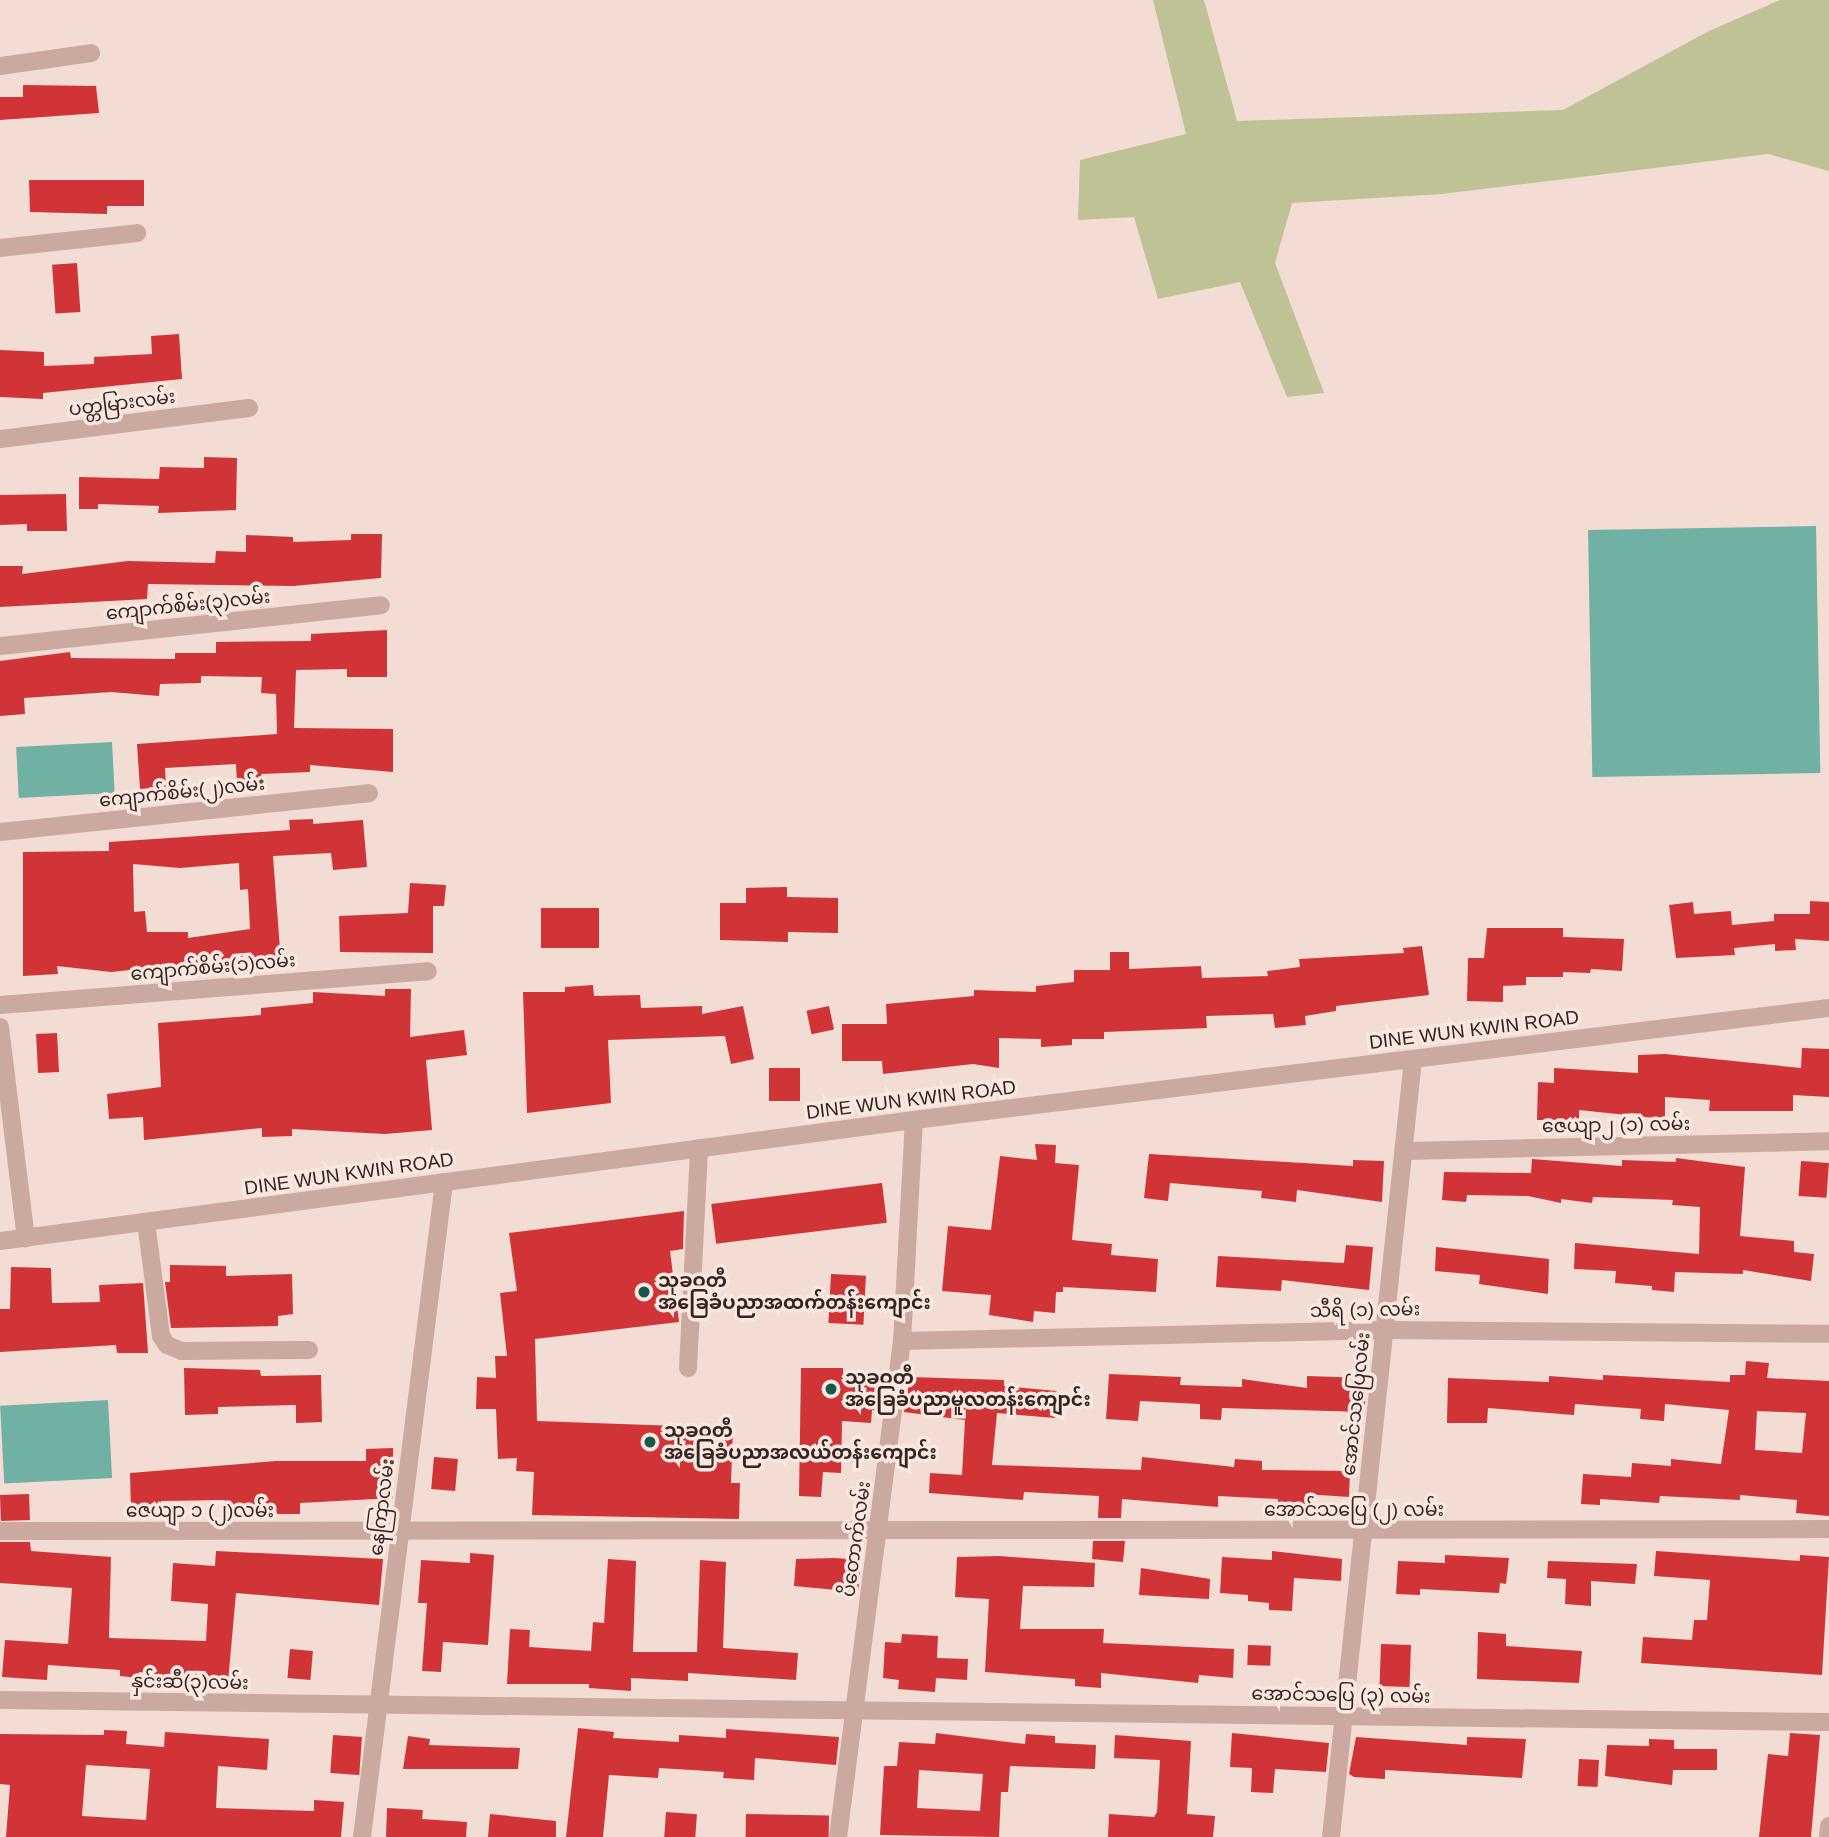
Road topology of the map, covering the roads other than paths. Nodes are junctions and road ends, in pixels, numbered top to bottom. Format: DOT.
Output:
graph roads {
  1 [pos="91,53"];
  2 [pos="0,66"];
  3 [pos="137,233"];
  4 [pos="0,248"];
  5 [pos="249,408"];
  6 [pos="0,439"];
  7 [pos="381,606"];
  8 [pos="0,646"];
  9 [pos="369,793"];
  10 [pos="0,832"];
  11 [pos="428,971"];
  12 [pos="0,1005"];
  13 [pos="1829,1008"];
  14 [pos="0,1027"];
  15 [pos="1413,1059"];
  16 [pos="914,1120"];
  17 [pos="1829,1141"];
  18 [pos="699,1148"];
  19 [pos="1405,1150"];
  20 [pos="444,1182"];
  21 [pos="146,1222"];
  22 [pos="26,1238"];
  23 [pos="0,1241"];
  24 [pos="1385,1330"];
  25 [pos="1829,1335"];
  26 [pos="902,1341"];
  27 [pos="309,1350"];
  28 [pos="688,1368"];
  29 [pos="1829,1529"];
  30 [pos="0,1531"];
  31 [pos="1364,1531"];
  32 [pos="879,1532"];
  33 [pos="400,1534"];
  34 [pos="0,1700"];
  35 [pos="380,1707"];
  36 [pos="852,1710"];
  37 [pos="1344,1716"];
  38 [pos="1829,1722"];
  39 [pos="1829,1826"];
  40 [pos="362,1837"];
  41 [pos="838,1837"];
  42 [pos="1331,1837"];
  43 [pos="1828,1837"];
  1 -- 2 [label="street"];
  3 -- 4 [label="street"];
  5 -- 6 [label="street, ပတ္တမြားလမ်း"];
  7 -- 8 [label="street, ကျောက်စိမ်း(၃)လမ်း"];
  9 -- 10 [label="street, ကျောက်စိမ်း(၂)လမ်း"];
  11 -- 12 [label="street, ကျောက်စိမ်း(၁)လမ်း"];
  13 -- 15 [label="street, DINE WUN KWIN ROAD"];
  14 -- 22 [label="street"];
  15 -- 16 [label="street, DINE WUN KWIN ROAD"];
  15 -- 19 [label="street, အောင်သပြေလမ်း"];
  16 -- 18 [label="street, DINE WUN KWIN ROAD"];
  16 -- 26 [label="street, ပိတောက်လမ်း"];
  17 -- 19 [label="street, ဇေယျာ၂ (၁) လမ်း"];
  18 -- 20 [label="street, DINE WUN KWIN ROAD"];
  18 -- 28 [label="street"];
  19 -- 24 [label="street, အောင်သပြေလမ်း"];
  20 -- 21 [label="street, DINE WUN KWIN ROAD"];
  20 -- 33 [label="street, နေကြာလမ်း"];
  21 -- 22 [label="street, DINE WUN KWIN ROAD"];
  21 -- 27 [label="street"];
  22 -- 23 [label="street, DINE WUN KWIN ROAD"];
  24 -- 25 [label="street, သီရိ (၁) လမ်း"];
  24 -- 26 [label="street, သီရိ (၁) လမ်း"];
  24 -- 31 [label="street, အောင်သပြေလမ်း"];
  26 -- 32 [label="street, ပိတောက်လမ်း"];
  29 -- 31 [label="street, အောင်သပြေ (၂) လမ်း"];
  30 -- 33 [label="street, ဇေယျာ ၁ (၂)လမ်း"];
  31 -- 32 [label="street, အောင်သပြေ (၂) လမ်း"];
  31 -- 37 [label="street, အောင်သပြေလမ်း"];
  32 -- 33 [label="street, ဇေယျာ ၁ (၂)လမ်း"];
  32 -- 36 [label="street, ပိတောက်လမ်း"];
  33 -- 35 [label="street, နေကြာလမ်း"];
  34 -- 35 [label="street, နှင်းဆီ(၃)လမ်း"];
  35 -- 36 [label="street, နှင်းဆီ(၃)လမ်း"];
  35 -- 40 [label="street, နေကြာလမ်း"];
  36 -- 37 [label="street, အောင်သပြေ (၃) လမ်း"];
  36 -- 41 [label="street, ပိတောက်လမ်း"];
  37 -- 38 [label="street, အောင်သပြေ (၃) လမ်း"];
  37 -- 42 [label="street, အောင်သပြေလမ်း"];
  39 -- 43 [label="street"];
}
